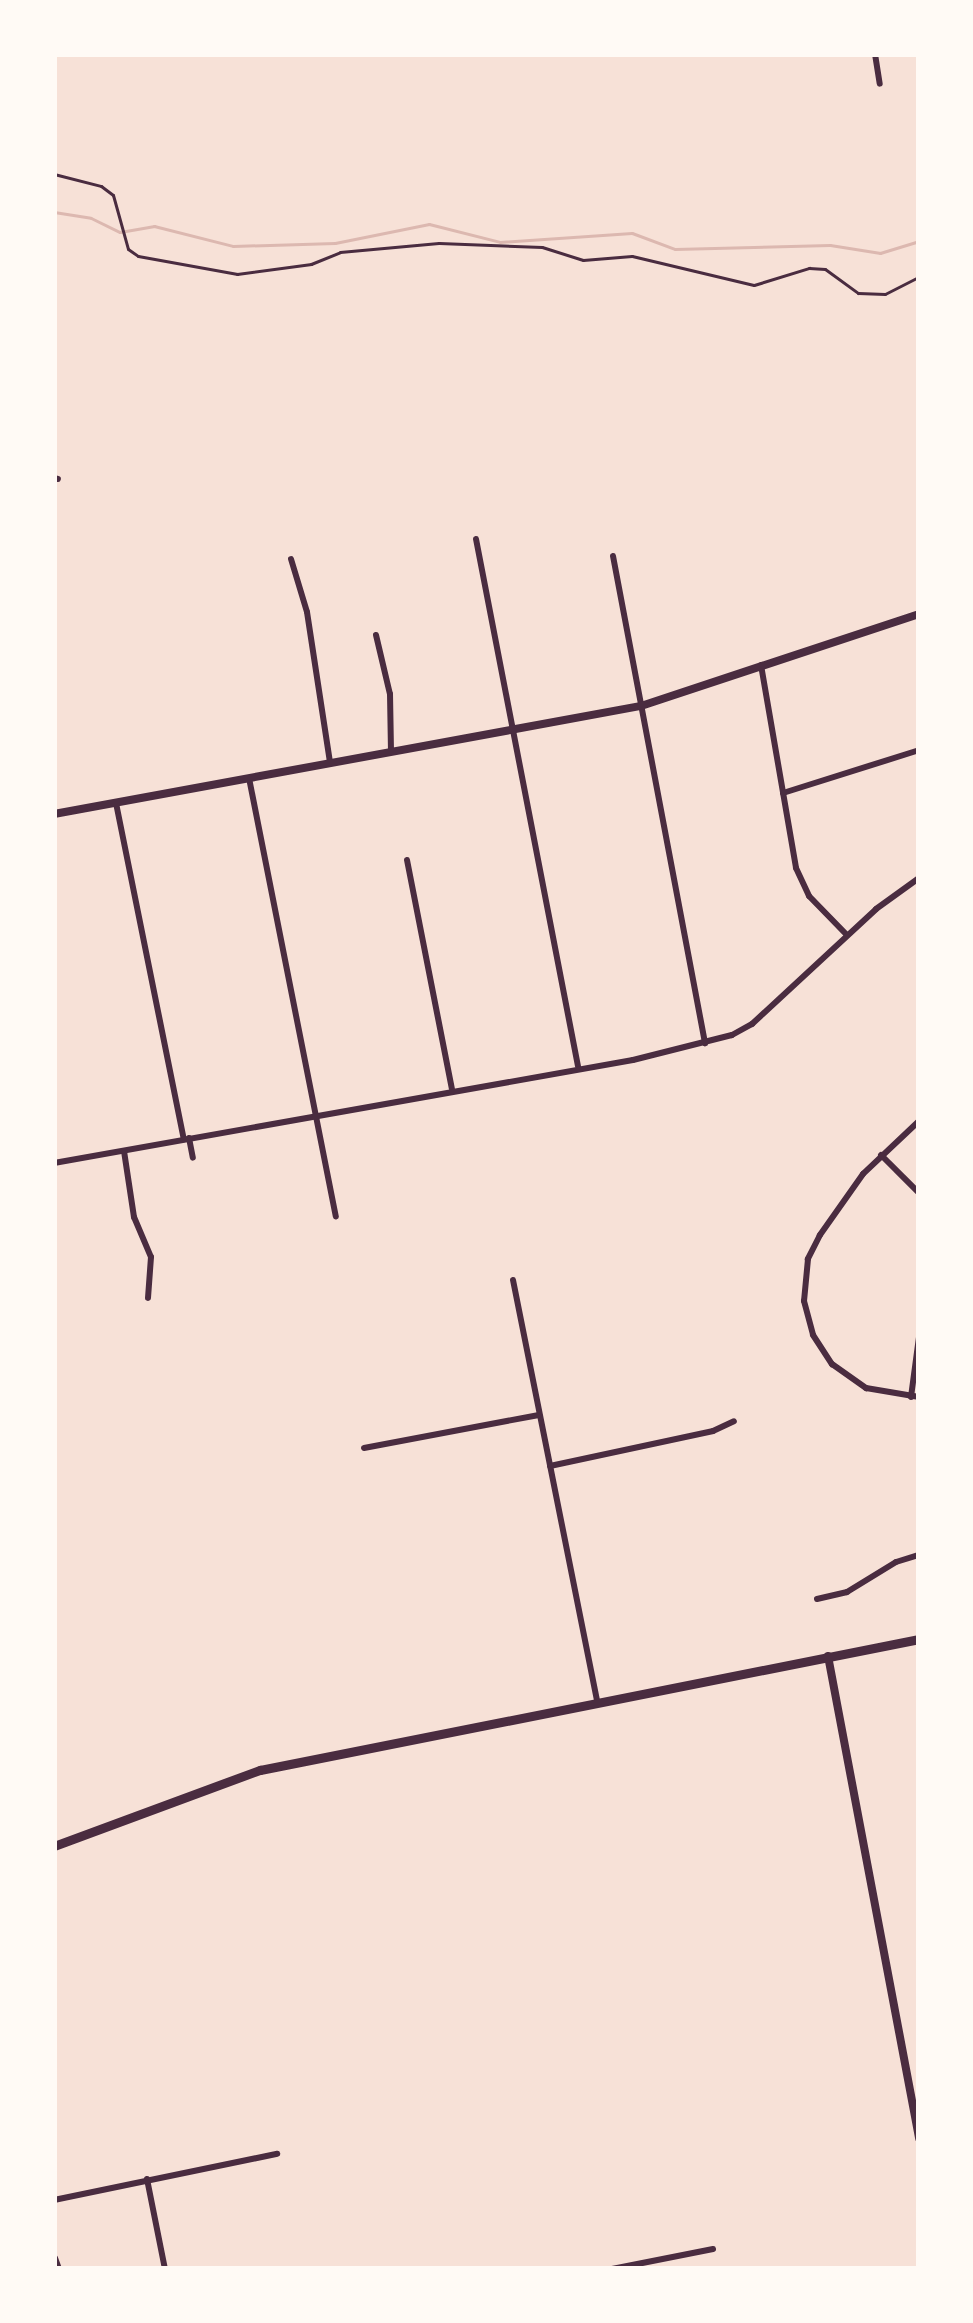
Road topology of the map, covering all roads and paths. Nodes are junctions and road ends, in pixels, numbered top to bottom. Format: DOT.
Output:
graph roads {
  1 [pos="875,54"];
  2 [pos="880,84"];
  3 [pos="54,174"];
  4 [pos="919,277"];
  5 [pos="476,539"];
  6 [pos="613,556"];
  7 [pos="291,559"];
  8 [pos="919,614"];
  9 [pos="376,635"];
  10 [pos="761,665"];
  11 [pos="641,706"];
  12 [pos="514,730"];
  13 [pos="919,750"];
  14 [pos="391,752"];
  15 [pos="329,763"];
  16 [pos="250,778"];
  17 [pos="783,793"];
  18 [pos="116,803"];
  19 [pos="54,814"];
  20 [pos="407,860"];
  21 [pos="919,878"];
  22 [pos="847,935"];
  23 [pos="705,1043"];
  24 [pos="578,1066"];
  25 [pos="452,1089"];
  26 [pos="314,1115"];
  27 [pos="919,1121"];
  28 [pos="187,1138"];
  29 [pos="124,1150"];
  30 [pos="881,1154"];
  31 [pos="194,1158"];
  32 [pos="54,1162"];
  33 [pos="919,1193"];
  34 [pos="336,1216"];
  35 [pos="513,1280"];
  36 [pos="148,1298"];
  37 [pos="919,1337"];
  38 [pos="915,1397"];
  39 [pos="539,1414"];
  40 [pos="734,1421"];
  41 [pos="364,1448"];
  42 [pos="550,1466"];
  43 [pos="919,1556"];
  44 [pos="817,1599"];
  45 [pos="919,1639"];
  46 [pos="827,1656"];
  47 [pos="597,1702"];
  48 [pos="54,1846"];
  49 [pos="919,2140"];
  50 [pos="277,2154"];
  51 [pos="147,2179"];
  52 [pos="54,2200"];
  53 [pos="713,2249"];
  54 [pos="54,2258"];
  55 [pos="58,2269"];
  56 [pos="165,2269"];
  57 [pos="612,2269"];
  1 -- 2 [label="street"];
  3 -- 4 [label="path"];
  5 -- 12 [label="street"];
  6 -- 11 [label="street"];
  7 -- 15 [label="street"];
  8 -- 10 [label="street"];
  9 -- 14 [label="street"];
  10 -- 11 [label="street"];
  10 -- 17 [label="street"];
  11 -- 12 [label="street"];
  11 -- 23 [label="street"];
  12 -- 14 [label="street"];
  12 -- 24 [label="street"];
  13 -- 17 [label="street"];
  14 -- 15 [label="street"];
  15 -- 16 [label="street"];
  16 -- 18 [label="street"];
  16 -- 26 [label="street"];
  17 -- 22 [label="street"];
  18 -- 19 [label="street"];
  18 -- 28 [label="street"];
  20 -- 25 [label="street"];
  21 -- 22 [label="street"];
  22 -- 23 [label="street"];
  23 -- 24 [label="street"];
  24 -- 25 [label="street"];
  25 -- 26 [label="street"];
  26 -- 28 [label="street"];
  26 -- 34 [label="street"];
  27 -- 30 [label="street"];
  28 -- 29 [label="street"];
  28 -- 31 [label="street"];
  29 -- 32 [label="street"];
  29 -- 36 [label="street"];
  30 -- 33 [label="street"];
  30 -- 38 [label="street"];
  35 -- 39 [label="street"];
  37 -- 38 [label="street"];
  39 -- 41 [label="street"];
  39 -- 42 [label="street"];
  40 -- 42 [label="street"];
  42 -- 47 [label="street"];
  43 -- 44 [label="street"];
  45 -- 46 [label="main road"];
  46 -- 47 [label="main road"];
  46 -- 49 [label="street"];
  47 -- 48 [label="main road"];
  50 -- 51 [label="street"];
  51 -- 52 [label="street"];
  51 -- 56 [label="street"];
  53 -- 57 [label="street"];
  54 -- 55 [label="street"];
}
